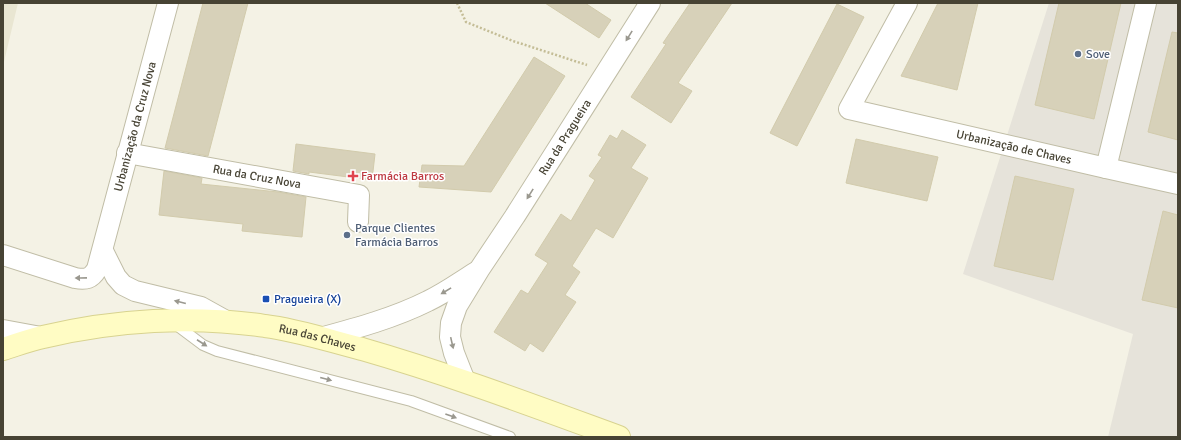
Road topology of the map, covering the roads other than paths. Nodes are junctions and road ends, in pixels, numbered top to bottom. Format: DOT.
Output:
graph roads {
  1 [pos="168,3"];
  2 [pos="650,3"];
  3 [pos="907,3"];
  4 [pos="1146,3"];
  5 [pos="128,153"];
  6 [pos="1106,168"];
  7 [pos="1178,184"];
  8 [pos="358,222"];
  9 [pos="103,251"];
  10 [pos="3,255"];
  11 [pos="479,270"];
  12 [pos="170,321"];
  13 [pos="228,322"];
  14 [pos="3,330"];
  15 [pos="41,337"];
  16 [pos="320,338"];
  17 [pos="3,349"];
  18 [pos="465,381"];
  19 [pos="510,437"];
  20 [pos="620,437"];
  1 -- 5 [label="street, Urbanização da Cruz Nova"];
  2 -- 11 [label="street, Rua da Pragueira, one-way"];
  3 -- 6 [label="street, Urbanização de Chaves"];
  4 -- 6 [label="street"];
  5 -- 8 [label="street, Rua da Cruz Nova"];
  5 -- 9 [label="street, Urbanização da Cruz Nova"];
  6 -- 7 [label="street, Urbanização de Chaves"];
  9 -- 10 [label="street, Urbanização da Cruz Nova, one-way"];
  13 -- 9 [label="street, one-way"];
  11 -- 16 [label="street, Rua da Pragueira, one-way"];
  11 -- 18 [label="street, Rua da Pragueira, one-way"];
  12 -- 13 [label="street, Rua das Chaves"];
  12 -- 15 [label="street, Rua das Chaves"];
  12 -- 19 [label="lane, one-way"];
  13 -- 16 [label="street, Rua das Chaves"];
  14 -- 15 [label="street"];
  15 -- 17 [label="street, Rua das Chaves"];
  16 -- 18 [label="street, Rua das Chaves"];
  18 -- 20 [label="street, Rua das Chaves"];
}
